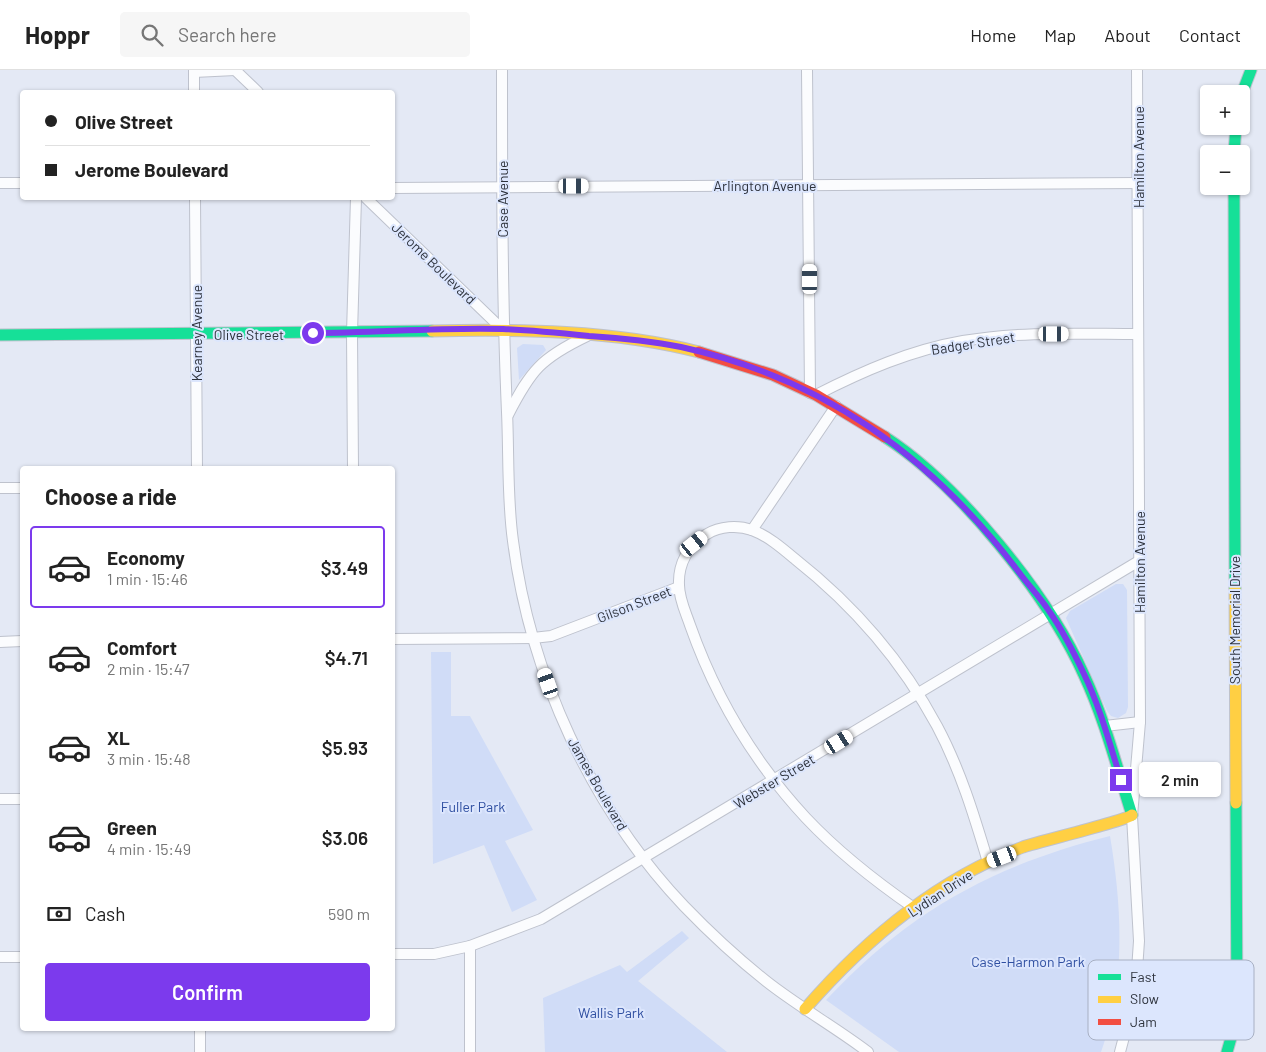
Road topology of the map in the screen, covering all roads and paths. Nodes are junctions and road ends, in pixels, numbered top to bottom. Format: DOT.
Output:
graph roads {
  1 [pos="235,70"];
  2 [pos="502,70"];
  3 [pos="807,70"];
  4 [pos="1137,70"];
  5 [pos="1238,70"];
  6 [pos="1251,70"];
  7 [pos="194,71"];
  8 [pos="1245,84"];
  9 [pos="194,90"];
  10 [pos="256,90"];
  11 [pos="0,183"];
  12 [pos="20,183"];
  13 [pos="1138,183"];
  14 [pos="809,185"];
  15 [pos="502,186"];
  16 [pos="395,188"];
  17 [pos="1234,195"];
  18 [pos="195,200"];
  19 [pos="356,200"];
  20 [pos="368,200"];
  21 [pos="502,329"];
  22 [pos="352,333"];
  23 [pos="196,334"];
  24 [pos="1138,334"];
  25 [pos="0,336"];
  26 [pos="588,336"];
  27 [pos="813,394"];
  28 [pos="836,406"];
  29 [pos="507,416"];
  30 [pos="197,466"];
  31 [pos="353,466"];
  32 [pos="0,488"];
  33 [pos="20,488"];
  34 [pos="752,530"];
  35 [pos="1139,561"];
  36 [pos="679,587"];
  37 [pos="1051,613"];
  38 [pos="533,638"];
  39 [pos="395,639"];
  40 [pos="20,641"];
  41 [pos="0,642"];
  42 [pos="919,694"];
  43 [pos="1140,722"];
  44 [pos="1104,726"];
  45 [pos="775,780"];
  46 [pos="0,799"];
  47 [pos="20,799"];
  48 [pos="1132,816"];
  49 [pos="644,859"];
  50 [pos="988,862"];
  51 [pos="914,908"];
  52 [pos="470,946"];
  53 [pos="395,954"];
  54 [pos="0,957"];
  55 [pos="20,957"];
  56 [pos="1137,960"];
  57 [pos="1237,960"];
  58 [pos="805,1009"];
  59 [pos="200,1031"];
  60 [pos="200,1052"];
  61 [pos="470,1052"];
  62 [pos="868,1052"];
  1 -- 7 [label="street"];
  1 -- 10 [label="street"];
  2 -- 15 [label="street, Case Avenue"];
  3 -- 14 [label="street"];
  4 -- 13 [label="street, Hamilton Avenue"];
  5 -- 8 [label="street"];
  6 -- 8 [label="street"];
  7 -- 9 [label="street"];
  11 -- 12 [label="street"];
  13 -- 14 [label="street, Arlington Avenue"];
  13 -- 24 [label="street, Hamilton Avenue"];
  14 -- 15 [label="street, Arlington Avenue"];
  14 -- 27 [label="street"];
  15 -- 16 [label="street, Arlington Avenue"];
  15 -- 21 [label="street, Case Avenue"];
  17 -- 57 [label="street, South Memorial Drive"];
  18 -- 23 [label="street, Kearney Avenue"];
  19 -- 22 [label="street"];
  20 -- 21 [label="street, Jerome Boulevard"];
  21 -- 22 [label="street, Olive Street"];
  21 -- 26 [label="street, Olive Street"];
  21 -- 29 [label="street, James Boulevard"];
  22 -- 23 [label="street, Olive Street"];
  22 -- 31 [label="street"];
  23 -- 25 [label="street, Olive Street"];
  23 -- 30 [label="street, Kearney Avenue"];
  24 -- 27 [label="street, Badger Street"];
  24 -- 35 [label="street, Hamilton Avenue"];
  26 -- 27 [label="street"];
  26 -- 29 [label="street, James Boulevard"];
  27 -- 28 [label="street"];
  28 -- 34 [label="street"];
  28 -- 37 [label="street"];
  29 -- 38 [label="street, James Boulevard"];
  32 -- 33 [label="street"];
  34 -- 36 [label="street, Gilson Street"];
  34 -- 42 [label="street"];
  35 -- 37 [label="street, Webster Street"];
  35 -- 43 [label="street, Hamilton Avenue"];
  36 -- 38 [label="street, Gilson Street"];
  36 -- 45 [label="street"];
  37 -- 42 [label="street, Webster Street"];
  37 -- 44 [label="street"];
  38 -- 39 [label="street, Gilson Street"];
  38 -- 49 [label="street, James Boulevard"];
  40 -- 41 [label="street"];
  42 -- 45 [label="street, Webster Street"];
  42 -- 50 [label="street"];
  43 -- 44 [label="street"];
  43 -- 48 [label="street, Hamilton Avenue"];
  44 -- 48 [label="street"];
  45 -- 49 [label="street, Webster Street"];
  45 -- 51 [label="street"];
  46 -- 47 [label="street"];
  48 -- 50 [label="street, Lydian Drive"];
  48 -- 56 [label="street, Hamilton Avenue"];
  49 -- 52 [label="street, Webster Street"];
  49 -- 58 [label="street, James Boulevard"];
  50 -- 51 [label="street, Lydian Drive"];
  51 -- 58 [label="street, Lydian Drive"];
  52 -- 53 [label="street, Webster Street"];
  52 -- 61 [label="street"];
  54 -- 55 [label="street"];
  58 -- 62 [label="street, James Boulevard"];
  59 -- 60 [label="street"];
}
